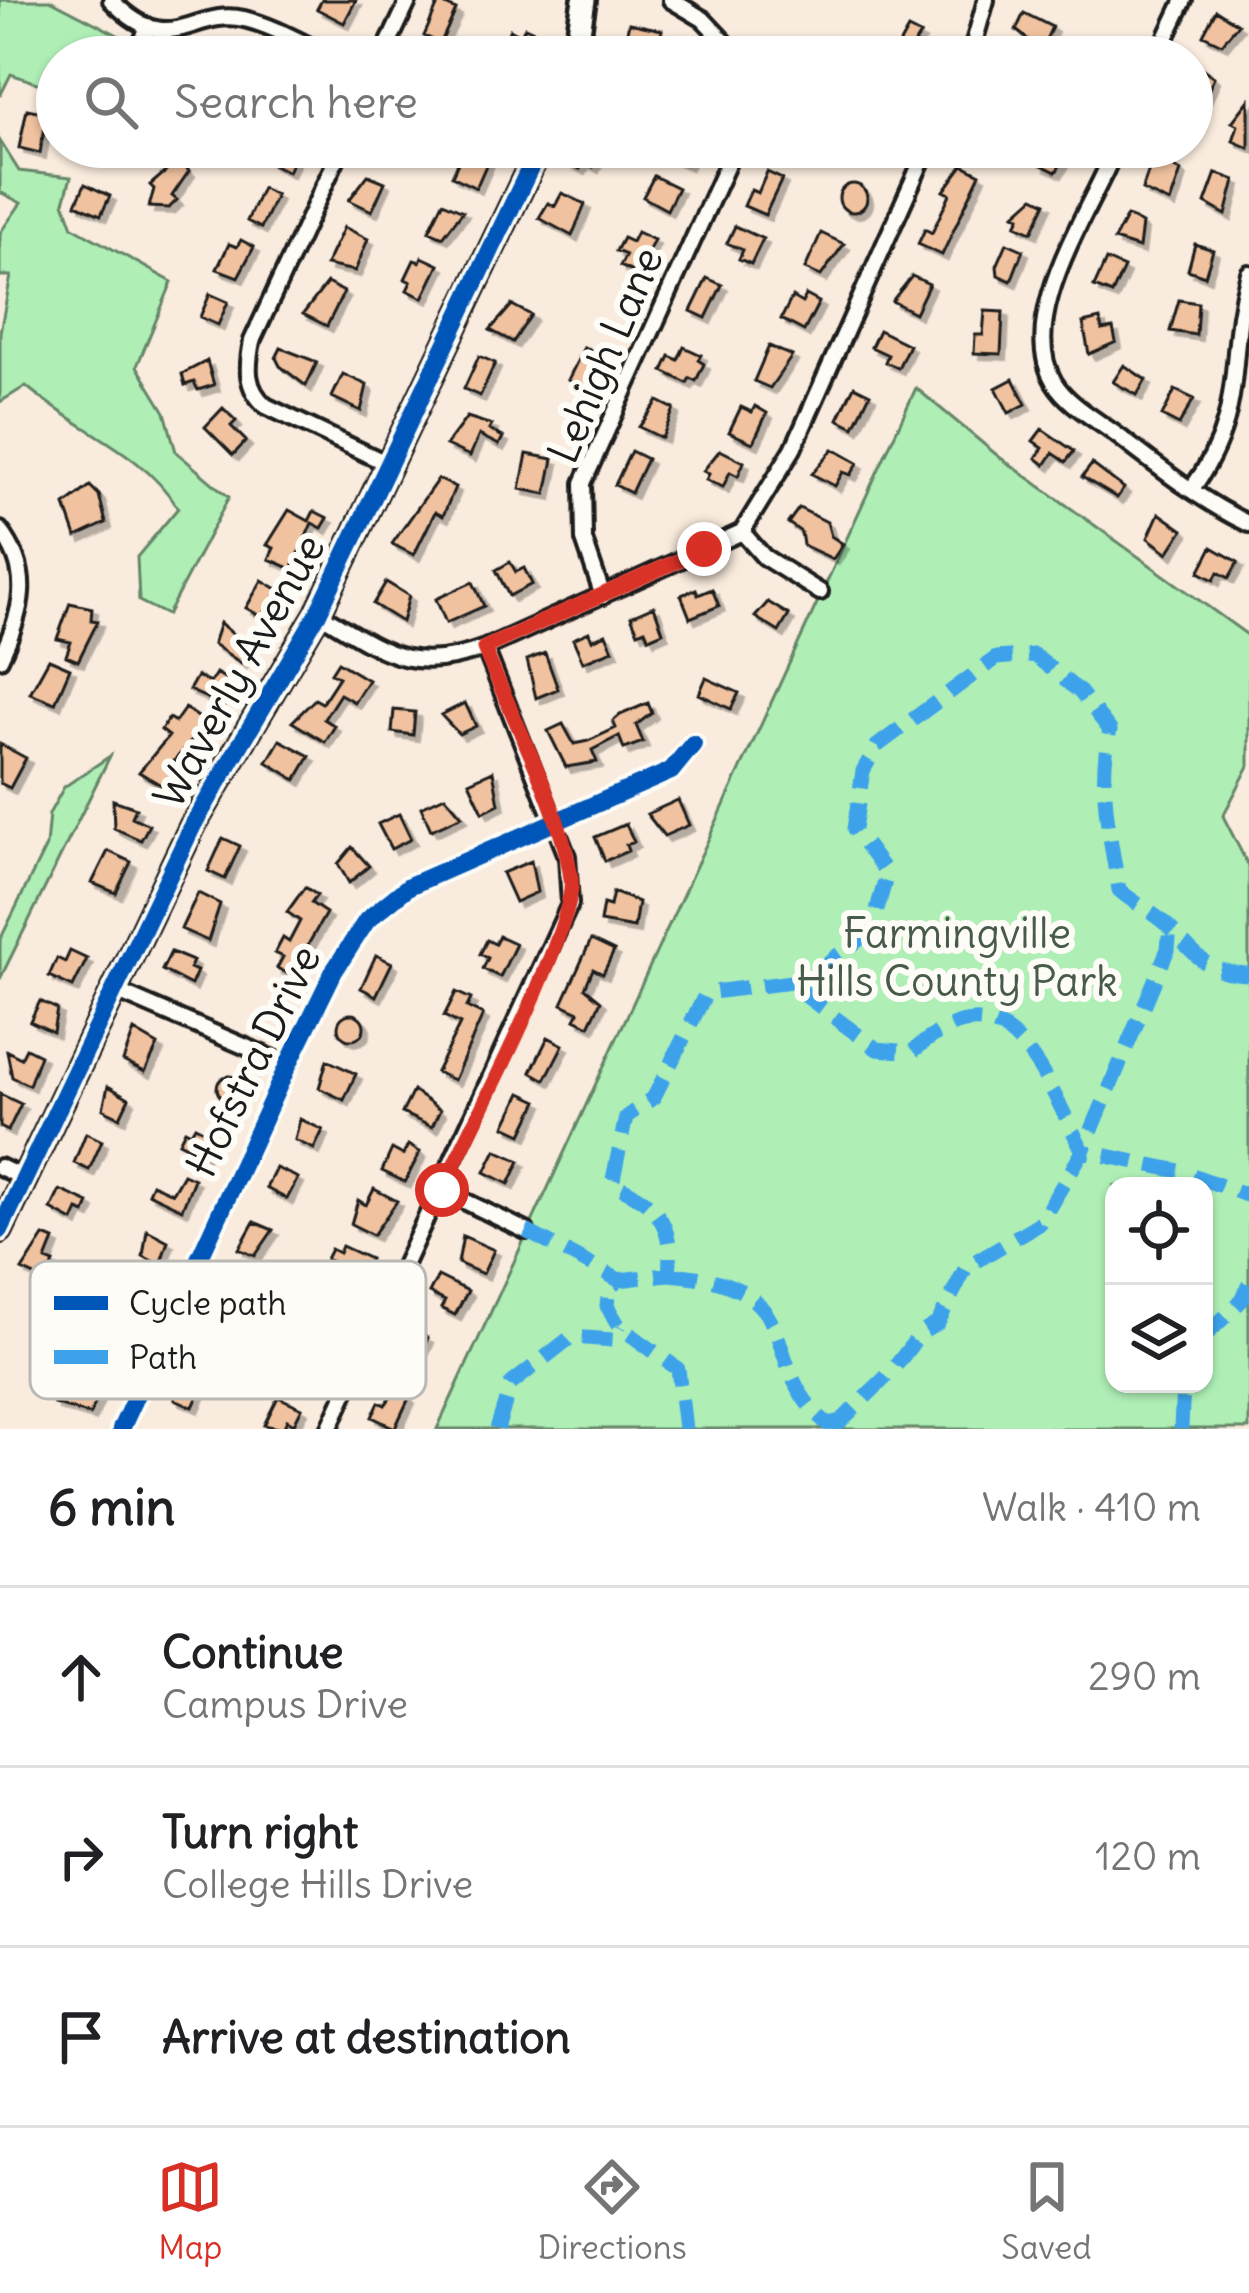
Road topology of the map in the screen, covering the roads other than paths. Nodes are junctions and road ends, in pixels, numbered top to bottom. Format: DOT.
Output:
graph roads {
  1 [pos="111,0"];
  2 [pos="409,0"];
  3 [pos="584,0"];
  4 [pos="671,0"];
  5 [pos="986,0"];
  6 [pos="1184,0"];
  7 [pos="148,26"];
  8 [pos="144,36"];
  9 [pos="284,36"];
  10 [pos="392,36"];
  11 [pos="578,36"];
  12 [pos="720,36"];
  13 [pos="976,36"];
  14 [pos="1167,36"];
  15 [pos="332,168"];
  16 [pos="530,168"];
  17 [pos="725,168"];
  18 [pos="919,168"];
  19 [pos="1106,168"];
  20 [pos="1249,272"];
  21 [pos="1242,372"];
  22 [pos="389,465"];
  23 [pos="1191,490"];
  24 [pos="1249,524"];
  25 [pos="0,530"];
  26 [pos="742,532"];
  27 [pos="820,592"];
  28 [pos="603,596"];
  29 [pos="318,613"];
  30 [pos="484,648"];
  31 [pos="0,659"];
  32 [pos="693,744"];
  33 [pos="554,822"];
  34 [pos="116,991"];
  35 [pos="288,1065"];
  36 [pos="0,1167"];
  37 [pos="23,1178"];
  38 [pos="442,1190"];
  39 [pos="0,1230"];
  40 [pos="526,1231"];
  41 [pos="199,1261"];
  42 [pos="408,1261"];
  43 [pos="136,1399"];
  44 [pos="343,1399"];
  45 [pos="122,1429"];
  46 [pos="329,1429"];
  1 -- 7 [label="street"];
  2 -- 10 [label="street"];
  3 -- 11 [label="street"];
  4 -- 12 [label="street"];
  5 -- 13 [label="street"];
  6 -- 14 [label="street"];
  7 -- 8 [label="street"];
  7 -- 9 [label="street"];
  15 -- 22 [label="street"];
  16 -- 22 [label="street, Waverly Avenue"];
  17 -- 28 [label="street, Lehigh Lane"];
  18 -- 26 [label="street"];
  19 -- 23 [label="street"];
  20 -- 21 [label="street"];
  21 -- 23 [label="street"];
  22 -- 29 [label="street, Waverly Avenue"];
  23 -- 24 [label="street"];
  25 -- 31 [label="street"];
  26 -- 27 [label="street"];
  26 -- 28 [label="street"];
  28 -- 30 [label="street"];
  29 -- 30 [label="street"];
  29 -- 34 [label="street, Waverly Avenue"];
  30 -- 33 [label="street"];
  32 -- 33 [label="street, Hofstra Drive"];
  33 -- 35 [label="street, Hofstra Drive"];
  33 -- 38 [label="street"];
  34 -- 35 [label="street"];
  34 -- 37 [label="street, Waverly Avenue"];
  35 -- 41 [label="street, Hofstra Drive"];
  36 -- 37 [label="street"];
  37 -- 39 [label="street, Waverly Avenue"];
  38 -- 40 [label="street"];
  38 -- 42 [label="street"];
  43 -- 45 [label="street, Hofstra Drive"];
  44 -- 46 [label="street"];
}
